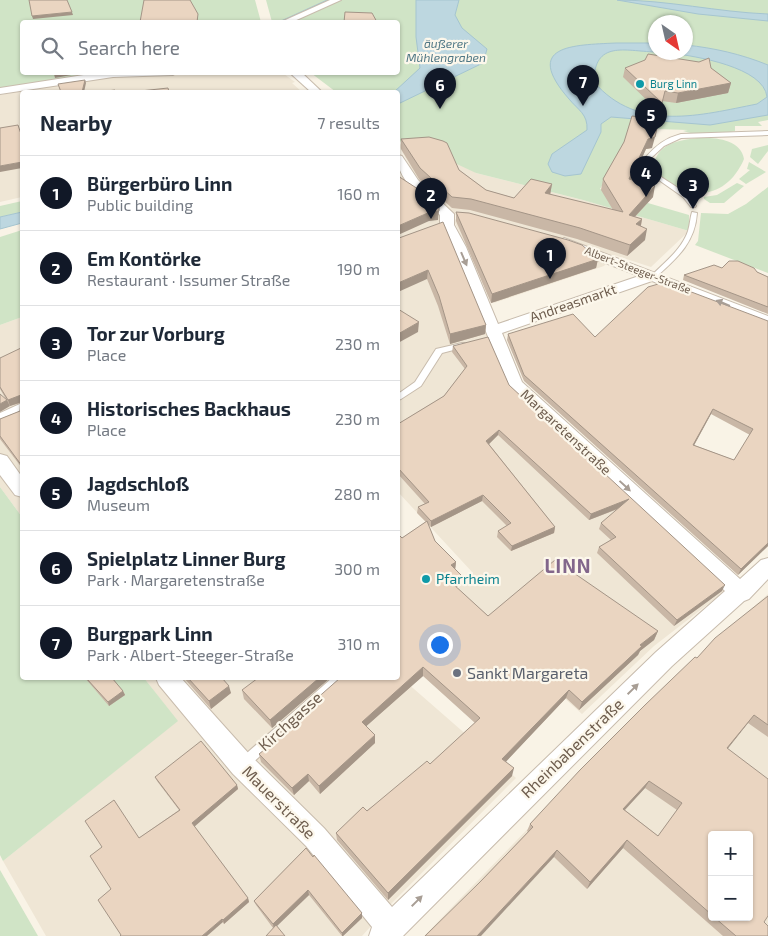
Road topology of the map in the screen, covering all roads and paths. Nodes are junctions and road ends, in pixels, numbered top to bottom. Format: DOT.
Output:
graph roads {
  1 [pos="337,0"];
  2 [pos="291,20"];
  3 [pos="104,75"];
  4 [pos="297,75"];
  5 [pos="315,90"];
  6 [pos="0,91"];
  7 [pos="768,132"];
  8 [pos="400,162"];
  9 [pos="693,206"];
  10 [pos="694,214"];
  11 [pos="548,236"];
  12 [pos="654,276"];
  13 [pos="768,322"];
  14 [pos="490,335"];
  15 [pos="466,344"];
  16 [pos="400,396"];
  17 [pos="20,410"];
  18 [pos="0,420"];
  19 [pos="0,460"];
  20 [pos="20,487"];
  21 [pos="768,566"];
  22 [pos="740,593"];
  23 [pos="170,680"];
  24 [pos="337,680"];
  25 [pos="242,764"];
  26 [pos="387,932"];
  1 -- 2 [label="street"];
  3 -- 6 [label="street"];
  4 -- 5 [label="street"];
  7 -- 9 [label="lane"];
  8 -- 14 [label="street, Margaretenstraße, one-way"];
  10 -- 12 [label="lane"];
  11 -- 12 [label="street, Albert-Steeger-Straße"];
  13 -- 12 [label="street, Albert-Steeger-Straße, one-way"];
  12 -- 14 [label="street, Andreasmarkt"];
  14 -- 22 [label="street, Margaretenstraße, one-way"];
  15 -- 16 [label="lane"];
  17 -- 18 [label="street"];
  19 -- 20 [label="street"];
  21 -- 22 [label="street, Rheinbabenstraße"];
  26 -- 22 [label="street, Rheinbabenstraße, one-way"];
  23 -- 25 [label="street, Mauerstraße"];
  24 -- 25 [label="lane, Kirchgasse"];
  25 -- 26 [label="street, Mauerstraße"];
}
